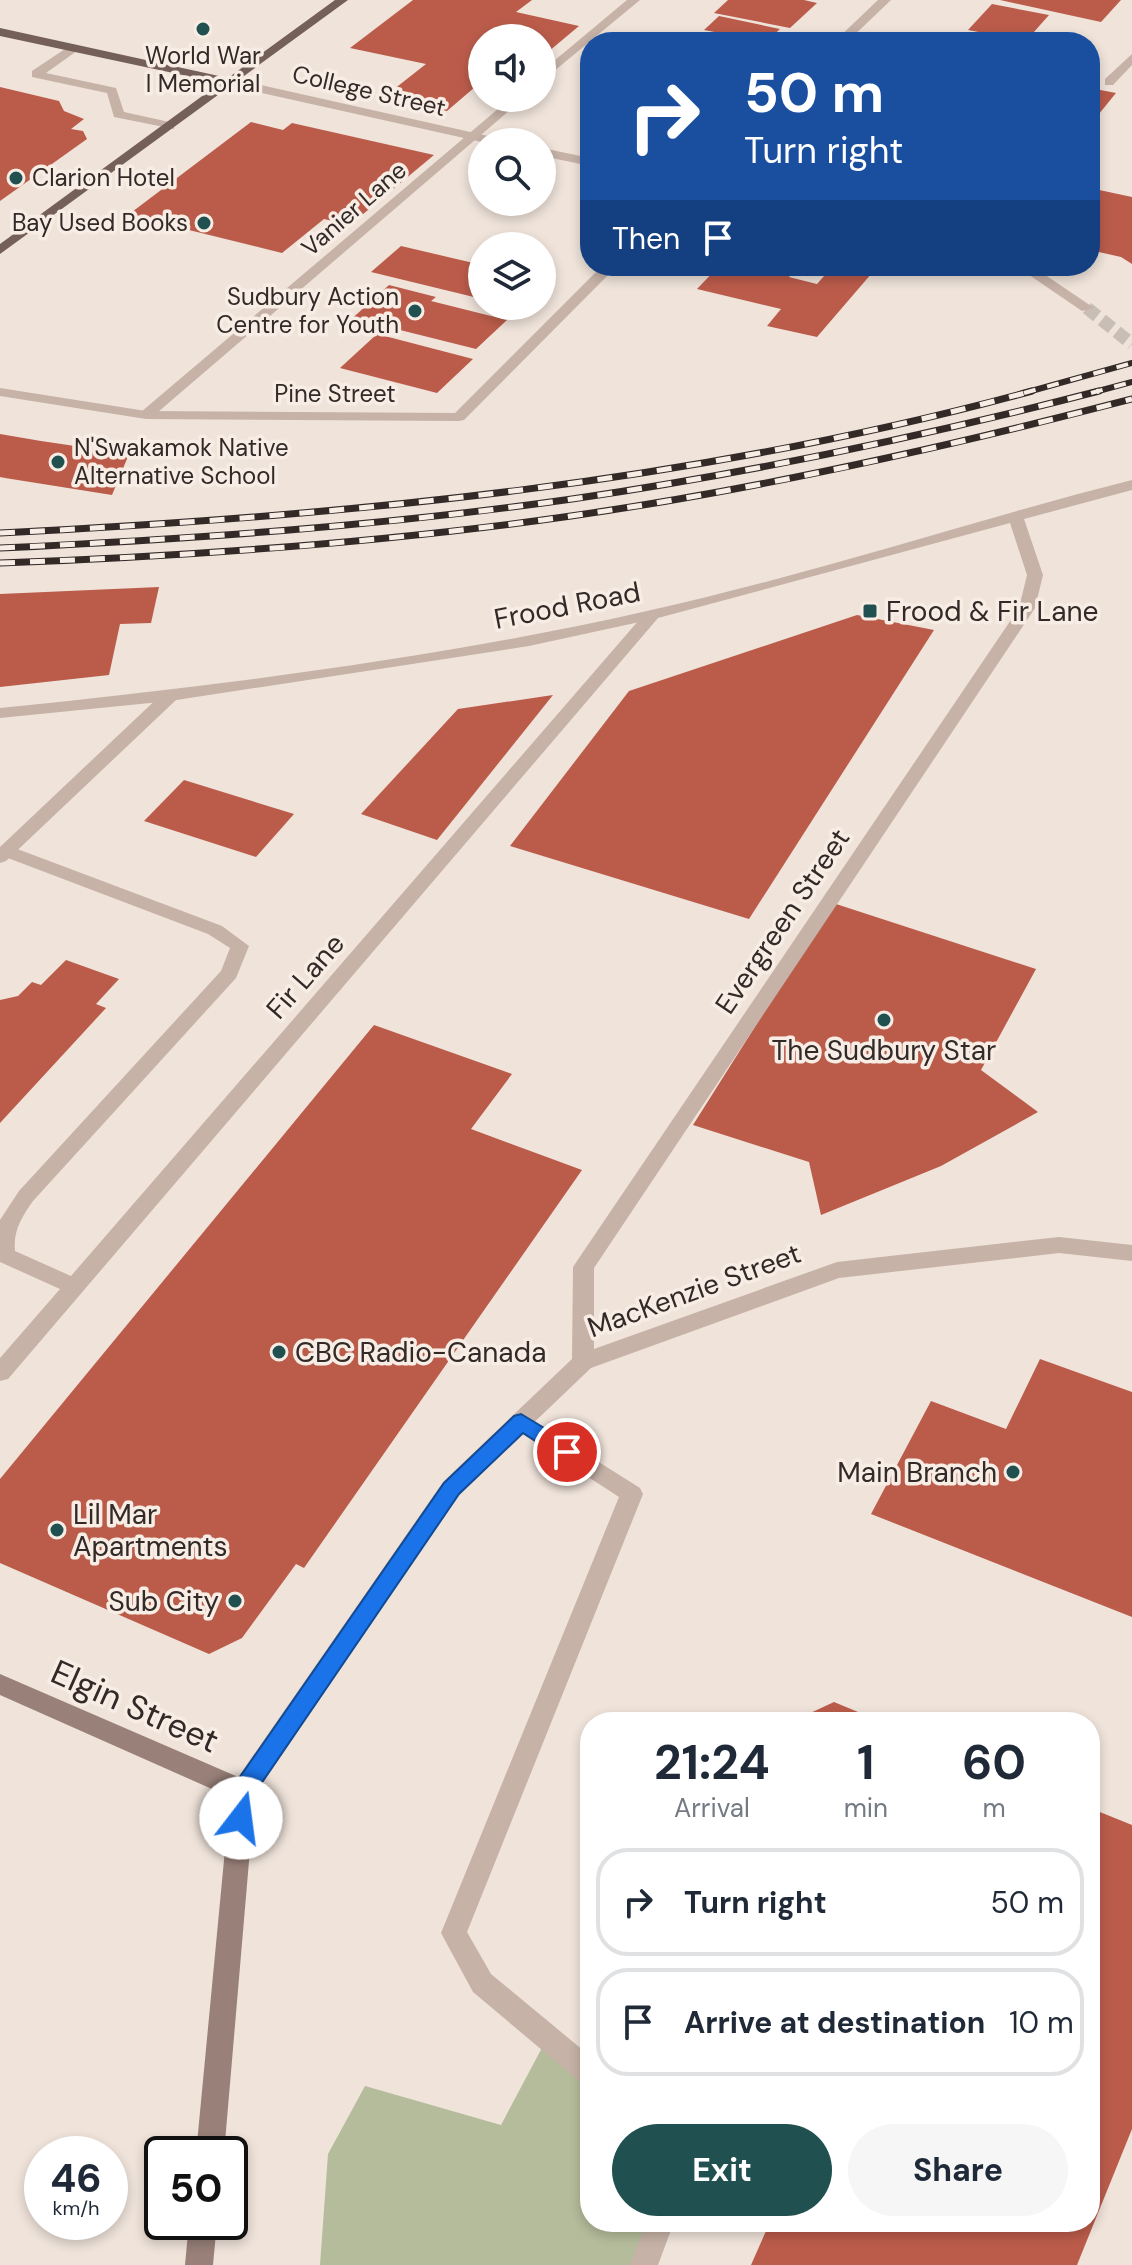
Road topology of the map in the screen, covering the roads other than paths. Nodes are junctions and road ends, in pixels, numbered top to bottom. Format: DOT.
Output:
graph roads {
  1 [pos="342,0"];
  2 [pos="634,0"];
  3 [pos="885,0"];
  4 [pos="596,32"];
  5 [pos="851,32"];
  6 [pos="3,35"];
  7 [pos="580,45"];
  8 [pos="75,48"];
  9 [pos="1132,58"];
  10 [pos="556,65"];
  11 [pos="230,82"];
  12 [pos="1109,82"];
  13 [pos="502,112"];
  14 [pos="170,126"];
  15 [pos="483,128"];
  16 [pos="468,136"];
  17 [pos="468,141"];
  18 [pos="556,155"];
  19 [pos="580,160"];
  20 [pos="0,250"];
  21 [pos="600,276"];
  22 [pos="1038,276"];
  23 [pos="1087,308"];
  24 [pos="0,392"];
  25 [pos="146,415"];
  26 [pos="1132,485"];
  27 [pos="1015,516"];
  28 [pos="652,615"];
  29 [pos="170,696"];
  30 [pos="0,713"];
  31 [pos="3,854"];
  32 [pos="1132,1253"];
  33 [pos="74,1286"];
  34 [pos="583,1362"];
  35 [pos="0,1373"];
  36 [pos="521,1422"];
  37 [pos="0,1684"];
  38 [pos="243,1791"];
  39 [pos="580,2065"];
  40 [pos="212,2136"];
  41 [pos="656,2232"];
  42 [pos="201,2240"];
  43 [pos="199,2265"];
  44 [pos="644,2265"];
  1 -- 11 [label="main road"];
  2 -- 4 [label="street"];
  3 -- 5 [label="street"];
  6 -- 8 [label="main road"];
  7 -- 10 [label="street"];
  8 -- 11 [label="main road"];
  8 -- 14 [label="street"];
  9 -- 12 [label="street"];
  11 -- 14 [label="main road"];
  11 -- 16 [label="street, College Street"];
  13 -- 15 [label="street, Vanier Lane"];
  14 -- 20 [label="main road"];
  17 -- 25 [label="street, Vanier Lane"];
  18 -- 19 [label="street"];
  21 -- 25 [label="street, Pine Street"];
  22 -- 23 [label="street"];
  24 -- 25 [label="street, Pine Street"];
  26 -- 27 [label="street, Frood Road"];
  27 -- 28 [label="street, Frood Road"];
  27 -- 34 [label="street, Evergreen Street"];
  28 -- 29 [label="street, Frood Road"];
  28 -- 33 [label="street, Fir Lane"];
  29 -- 30 [label="street, Frood Road"];
  29 -- 31 [label="street"];
  31 -- 33 [label="street"];
  32 -- 34 [label="street, MacKenzie Street"];
  33 -- 35 [label="street, Fir Lane"];
  34 -- 36 [label="street, MacKenzie Street"];
  36 -- 38 [label="street, MacKenzie Street"];
  36 -- 39 [label="street"];
  37 -- 38 [label="main road, Elgin Street"];
  38 -- 40 [label="main road"];
  41 -- 44 [label="street"];
  42 -- 43 [label="main road"];
}
